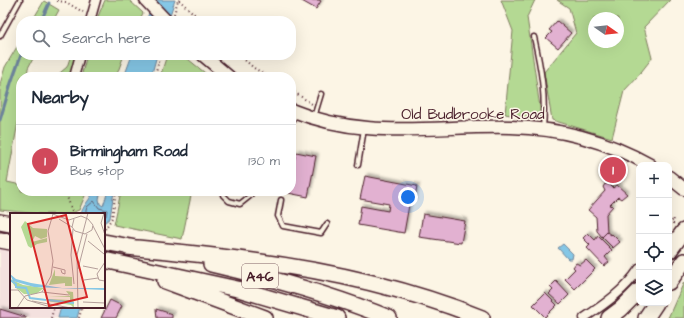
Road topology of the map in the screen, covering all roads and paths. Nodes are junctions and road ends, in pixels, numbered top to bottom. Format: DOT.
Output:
graph roads {
  1 [pos="20,0"];
  2 [pos="96,0"];
  3 [pos="146,0"];
  4 [pos="178,0"];
  5 [pos="57,1"];
  6 [pos="86,16"];
  7 [pos="91,16"];
  8 [pos="167,16"];
  9 [pos="171,16"];
  10 [pos="197,16"];
  11 [pos="0,36"];
  12 [pos="534,38"];
  13 [pos="79,60"];
  14 [pos="159,60"];
  15 [pos="209,60"];
  16 [pos="245,60"];
  17 [pos="75,72"];
  18 [pos="156,72"];
  19 [pos="223,72"];
  20 [pos="261,72"];
  21 [pos="322,94"];
  22 [pos="296,95"];
  23 [pos="296,111"];
  24 [pos="316,113"];
  25 [pos="364,128"];
  26 [pos="543,129"];
  27 [pos="645,162"];
  28 [pos="358,165"];
  29 [pos="672,180"];
  30 [pos="684,189"];
  31 [pos="67,196"];
  32 [pos="115,196"];
  33 [pos="224,196"];
  34 [pos="250,196"];
  35 [pos="281,200"];
  36 [pos="72,213"];
  37 [pos="674,218"];
  38 [pos="672,220"];
  39 [pos="0,222"];
  40 [pos="10,224"];
  41 [pos="327,224"];
  42 [pos="684,231"];
  43 [pos="106,239"];
  44 [pos="0,240"];
  45 [pos="10,242"];
  46 [pos="127,246"];
  47 [pos="676,253"];
  48 [pos="109,261"];
  49 [pos="638,270"];
  50 [pos="672,270"];
  51 [pos="636,294"];
  52 [pos="654,306"];
  53 [pos="54,308"];
  54 [pos="82,308"];
  55 [pos="51,318"];
  56 [pos="79,318"];
  57 [pos="265,318"];
  58 [pos="337,318"];
  59 [pos="389,318"];
  60 [pos="482,318"];
  61 [pos="584,318"];
  62 [pos="609,318"];
  63 [pos="646,318"];
  1 -- 11 [label="lane"];
  2 -- 7 [label="street"];
  3 -- 8 [label="street"];
  4 -- 9 [label="path"];
  4 -- 10 [label="path"];
  5 -- 6 [label="path"];
  12 -- 26 [label="lane"];
  13 -- 17 [label="street"];
  14 -- 18 [label="path"];
  15 -- 19 [label="street"];
  16 -- 20 [label="path"];
  21 -- 24 [label="lane"];
  22 -- 24 [label="path"];
  23 -- 24 [label="street, Old Budbrooke Road"];
  24 -- 25 [label="street, Old Budbrooke Road"];
  25 -- 26 [label="street, Old Budbrooke Road"];
  25 -- 28 [label="lane"];
  26 -- 27 [label="street, Old Budbrooke Road"];
  29 -- 30 [label="street"];
  31 -- 36 [label="path"];
  32 -- 43 [label="path"];
  33 -- 34 [label="lane"];
  35 -- 41 [label="lane"];
  37 -- 38 [label="path"];
  39 -- 40 [label="highway"];
  42 -- 47 [label="highway"];
  43 -- 46 [label="highway, A46"];
  44 -- 45 [label="highway"];
  46 -- 59 [label="highway, A46"];
  46 -- 60 [label="highway"];
  47 -- 50 [label="highway"];
  48 -- 57 [label="highway"];
  48 -- 58 [label="highway, A46"];
  49 -- 61 [label="street"];
  51 -- 62 [label="highway"];
  52 -- 63 [label="highway"];
  53 -- 55 [label="path"];
  54 -- 56 [label="path"];
}
